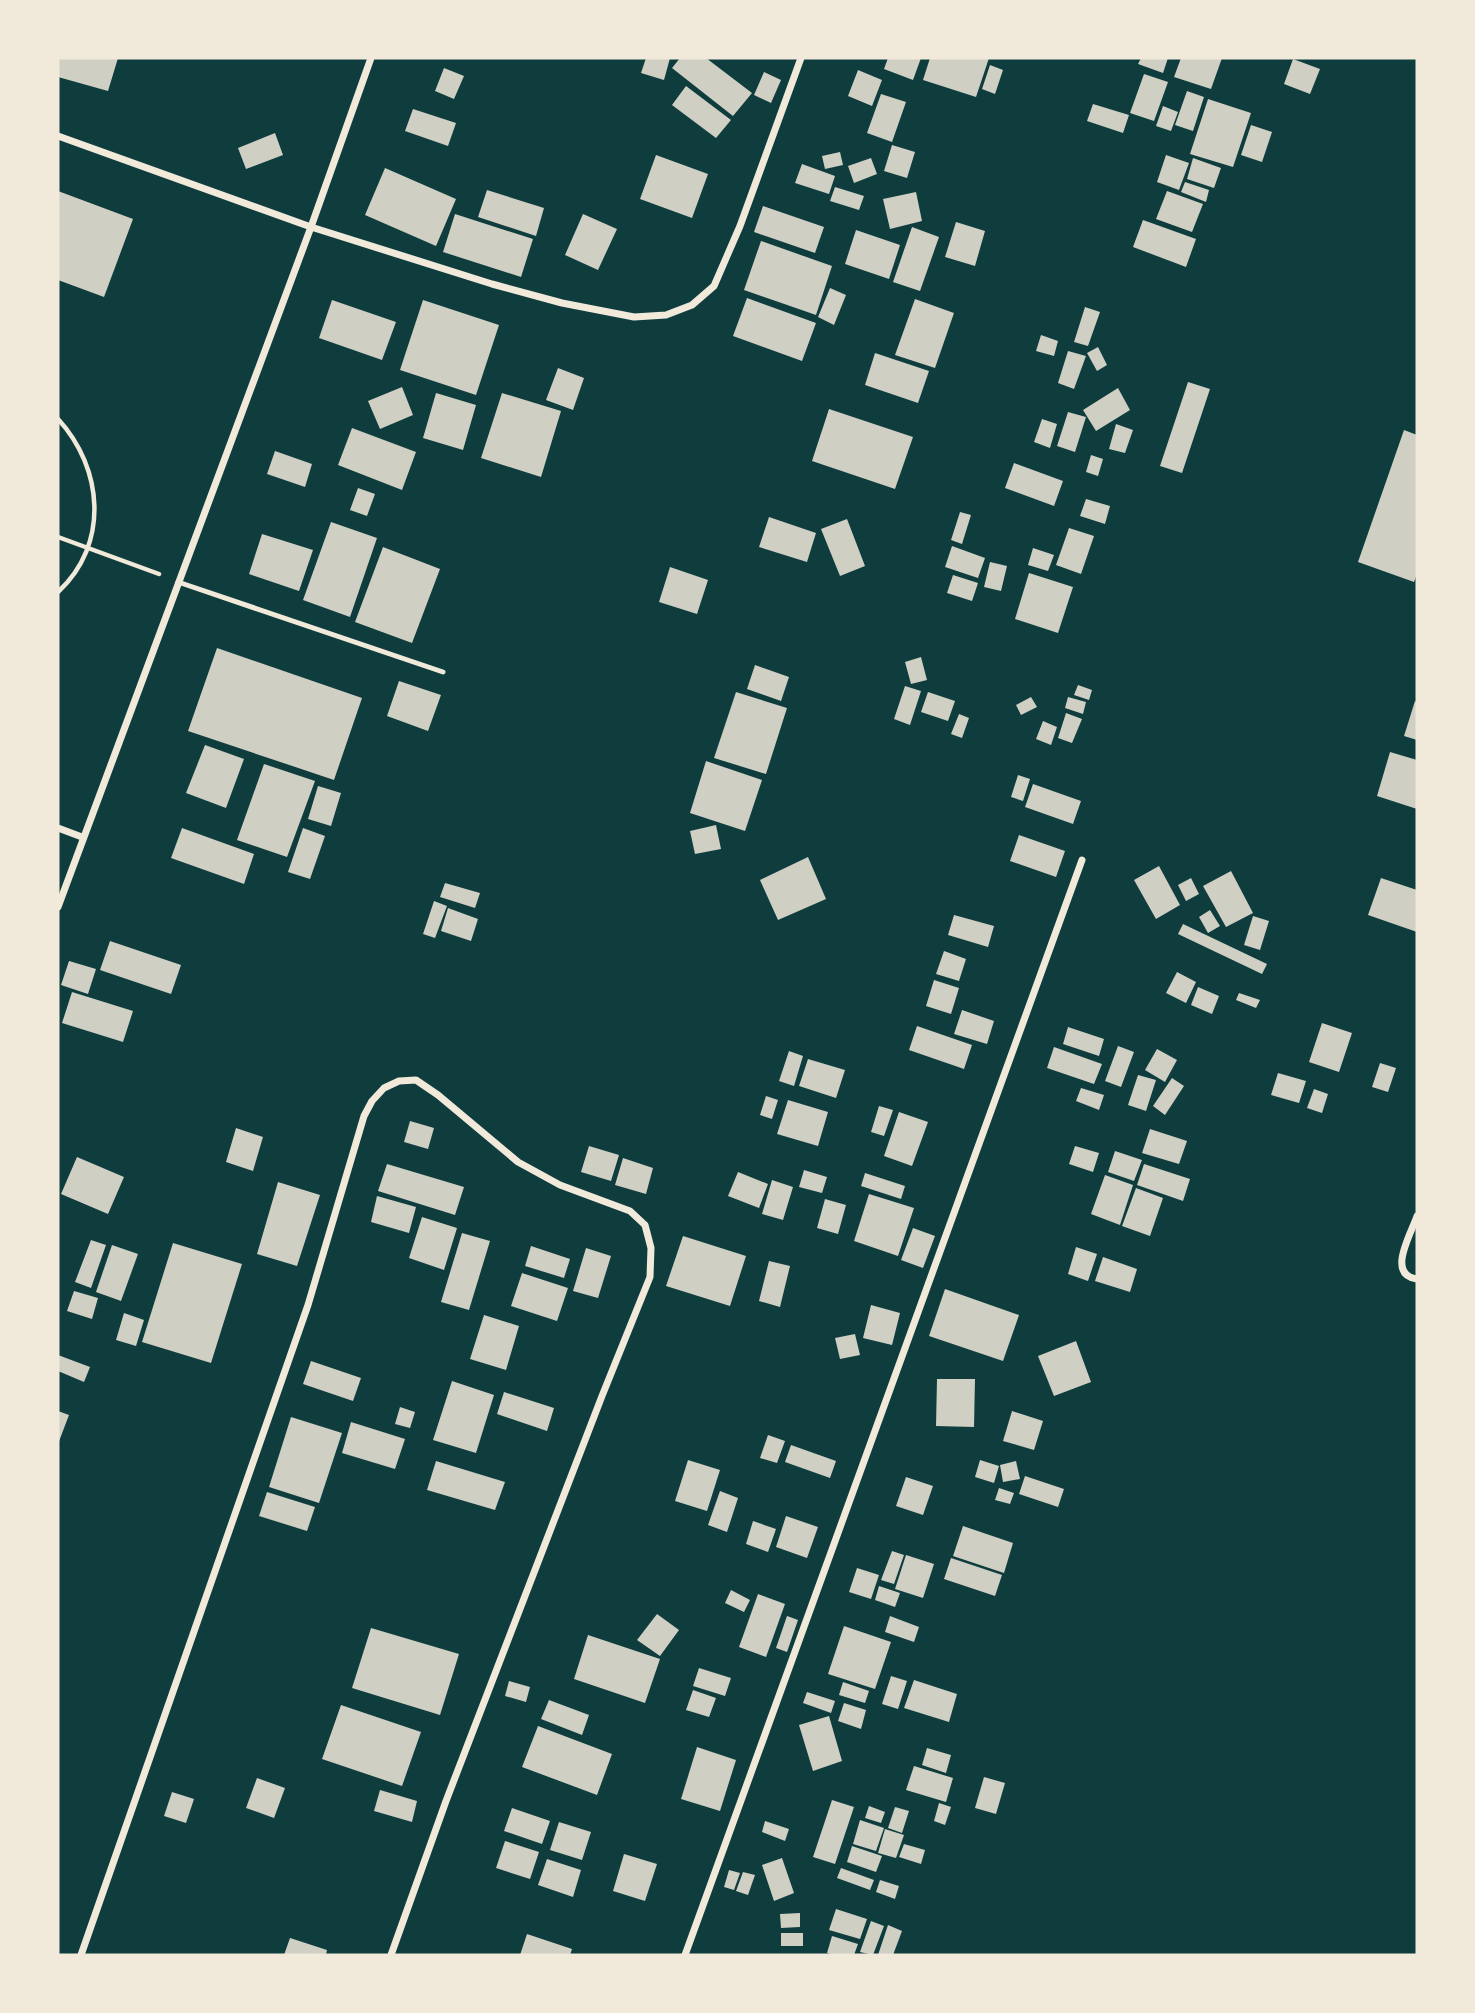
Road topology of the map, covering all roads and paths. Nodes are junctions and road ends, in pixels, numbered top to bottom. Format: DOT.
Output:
graph roads {
  1 [pos="371,58"];
  2 [pos="801,58"];
  3 [pos="58,136"];
  4 [pos="311,227"];
  5 [pos="58,419"];
  6 [pos="58,537"];
  7 [pos="87,548"];
  8 [pos="178,582"];
  9 [pos="58,592"];
  10 [pos="443,672"];
  11 [pos="58,828"];
  12 [pos="82,837"];
  13 [pos="1082,860"];
  14 [pos="58,907"];
  15 [pos="1417,1216"];
  16 [pos="1417,1279"];
  17 [pos="81,1955"];
  18 [pos="391,1955"];
  19 [pos="685,1955"];
  1 -- 4 [label="street"];
  2 -- 4 [label="street"];
  3 -- 4 [label="street"];
  4 -- 8 [label="street"];
  5 -- 7 [label="path"];
  6 -- 7 [label="path"];
  7 -- 8 [label="path"];
  7 -- 9 [label="path"];
  8 -- 10 [label="lane"];
  8 -- 12 [label="street"];
  11 -- 12 [label="street"];
  12 -- 14 [label="street"];
  13 -- 19 [label="street"];
  15 -- 16 [label="street"];
  17 -- 18 [label="street"];
}
